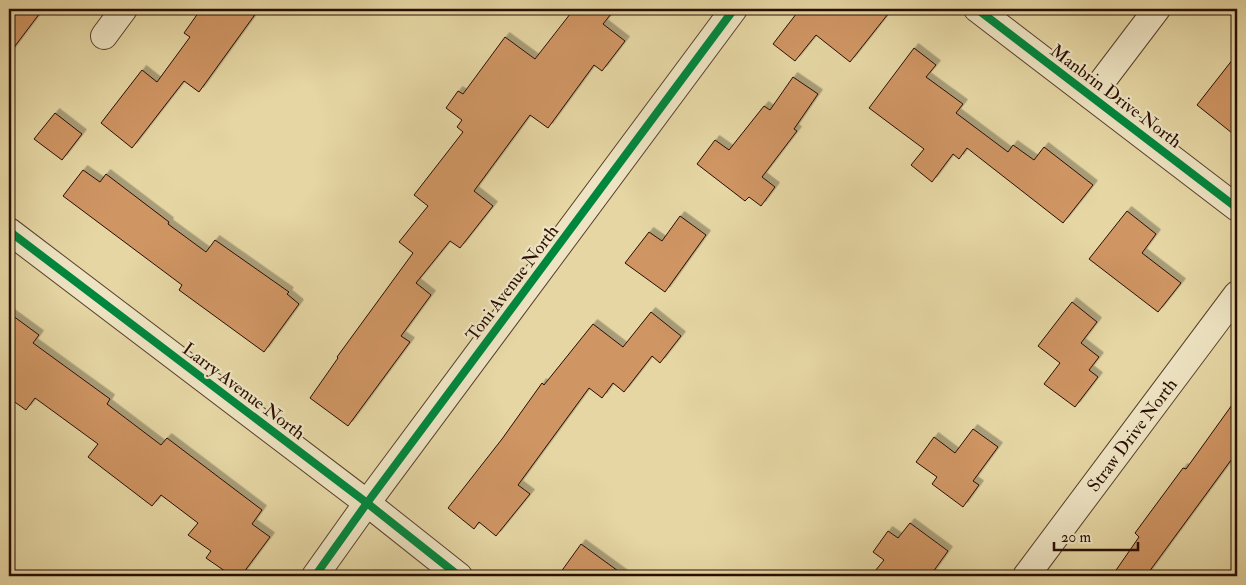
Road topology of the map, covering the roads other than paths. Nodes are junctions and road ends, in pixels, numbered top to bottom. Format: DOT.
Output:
graph roads {
  1 [pos="124,9"];
  2 [pos="734,9"];
  3 [pos="977,9"];
  4 [pos="1157,9"];
  5 [pos="104,36"];
  6 [pos="1091,96"];
  7 [pos="1237,208"];
  8 [pos="9,231"];
  9 [pos="1237,294"];
  10 [pos="367,504"];
  11 [pos="315,576"];
  12 [pos="459,576"];
  13 [pos="1026,576"];
  1 -- 5 [label="street"];
  2 -- 10 [label="street, Toni Avenue North"];
  3 -- 6 [label="street, Manbrin Drive North"];
  4 -- 6 [label="street"];
  6 -- 7 [label="street, Manbrin Drive North"];
  8 -- 10 [label="street, Larry Avenue North"];
  9 -- 13 [label="street, Straw Drive North"];
  10 -- 11 [label="street, Toni Avenue North"];
  10 -- 12 [label="street, Larry Avenue North"];
}
